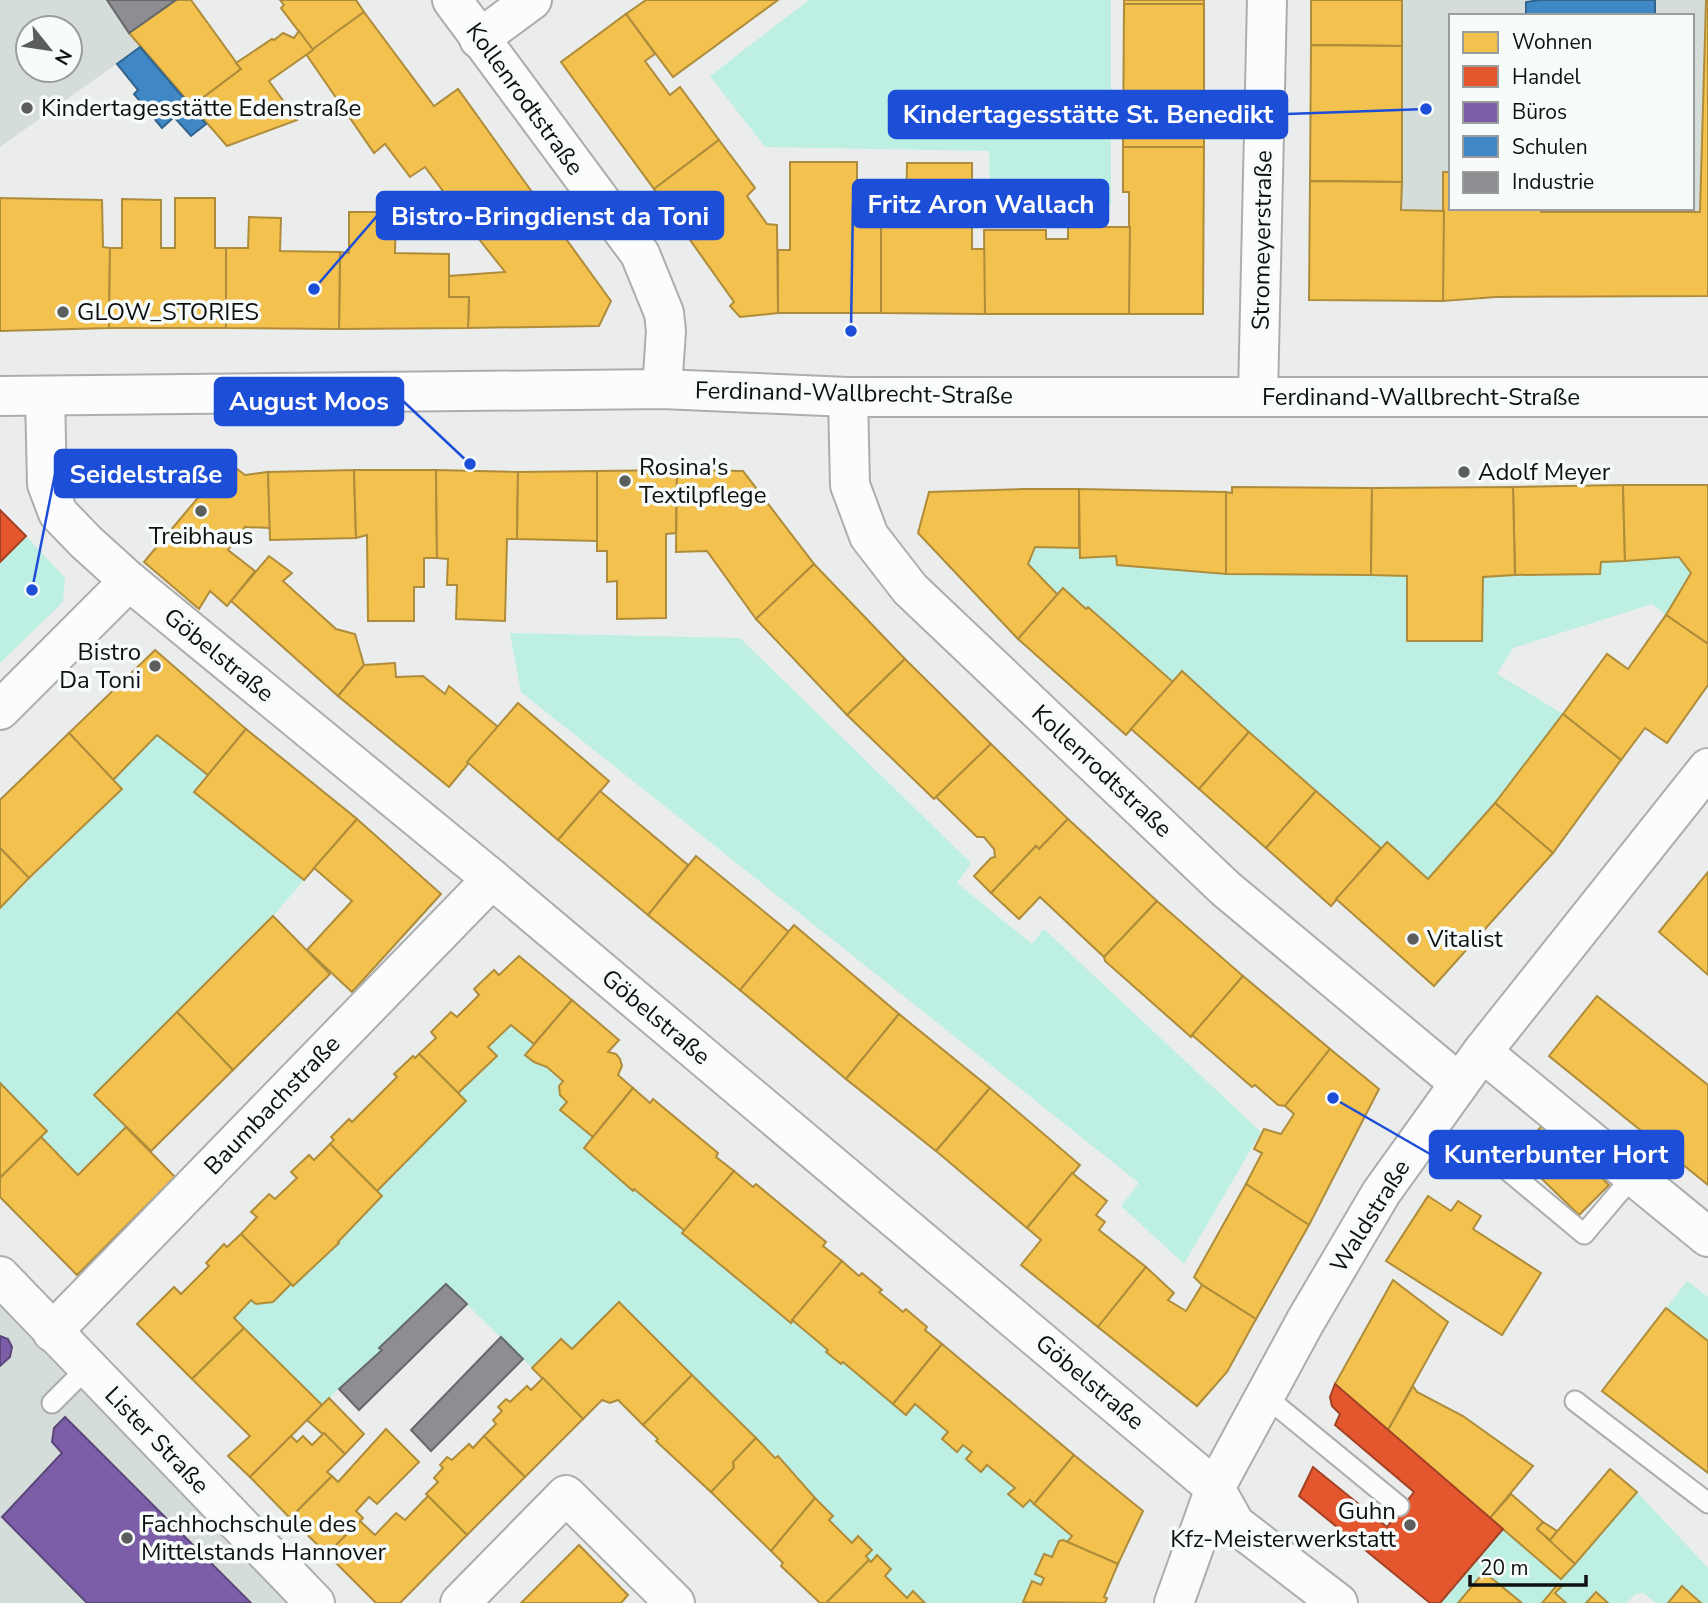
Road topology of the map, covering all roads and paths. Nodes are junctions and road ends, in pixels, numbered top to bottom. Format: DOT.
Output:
graph roads {
  1 [pos="452,0"];
  2 [pos="532,0"];
  3 [pos="1266,0"];
  4 [pos="479,39"];
  5 [pos="662,389"];
  6 [pos="0,396"];
  7 [pos="45,396"];
  8 [pos="1258,396"];
  9 [pos="848,397"];
  10 [pos="1708,397"];
  11 [pos="129,581"];
  12 [pos="0,710"];
  13 [pos="1708,768"];
  14 [pos="492,879"];
  15 [pos="1482,1052"];
  16 [pos="1459,1083"];
  17 [pos="1488,1154"];
  18 [pos="1633,1176"];
  19 [pos="1708,1237"];
  20 [pos="0,1276"];
  21 [pos="52,1332"];
  22 [pos="87,1368"];
  23 [pos="1265,1396"];
  24 [pos="1575,1401"];
  25 [pos="52,1403"];
  26 [pos="1215,1488"];
  27 [pos="1708,1503"];
  28 [pos="1399,1506"];
  29 [pos="315,1603"];
  30 [pos="460,1603"];
  31 [pos="676,1603"];
  32 [pos="1174,1603"];
  33 [pos="1338,1603"];
  1 -- 4 [label="street, Kollenrodtstraße"];
  2 -- 4 [label="street"];
  3 -- 8 [label="street, Stromeyerstraße"];
  4 -- 5 [label="street, Kollenrodtstraße"];
  5 -- 7 [label="street, Ferdinand-Wallbrecht-Straße"];
  5 -- 9 [label="street, Ferdinand-Wallbrecht-Straße"];
  6 -- 7 [label="street, Ferdinand-Wallbrecht-Straße"];
  7 -- 11 [label="street, Göbelstraße"];
  8 -- 9 [label="street, Ferdinand-Wallbrecht-Straße"];
  8 -- 10 [label="street, Ferdinand-Wallbrecht-Straße"];
  9 -- 16 [label="street, Kollenrodtstraße"];
  11 -- 12 [label="street"];
  11 -- 14 [label="street, Göbelstraße"];
  13 -- 15 [label="street, Waldstraße"];
  14 -- 21 [label="street, Baumbachstraße"];
  14 -- 26 [label="street, Göbelstraße"];
  15 -- 16 [label="street, Waldstraße"];
  15 -- 18 [label="street"];
  16 -- 23 [label="street, Waldstraße"];
  17 -- 18 [label="lane"];
  18 -- 19 [label="street"];
  20 -- 21 [label="street, Lister Straße"];
  21 -- 22 [label="street, Lister Straße"];
  22 -- 25 [label="lane"];
  22 -- 29 [label="street, Lister Straße"];
  23 -- 26 [label="street, Waldstraße"];
  23 -- 28 [label="lane"];
  24 -- 27 [label="lane"];
  26 -- 32 [label="street, Waldstraße"];
  26 -- 33 [label="street, Göbelstraße"];
  30 -- 31 [label="street"];
}
